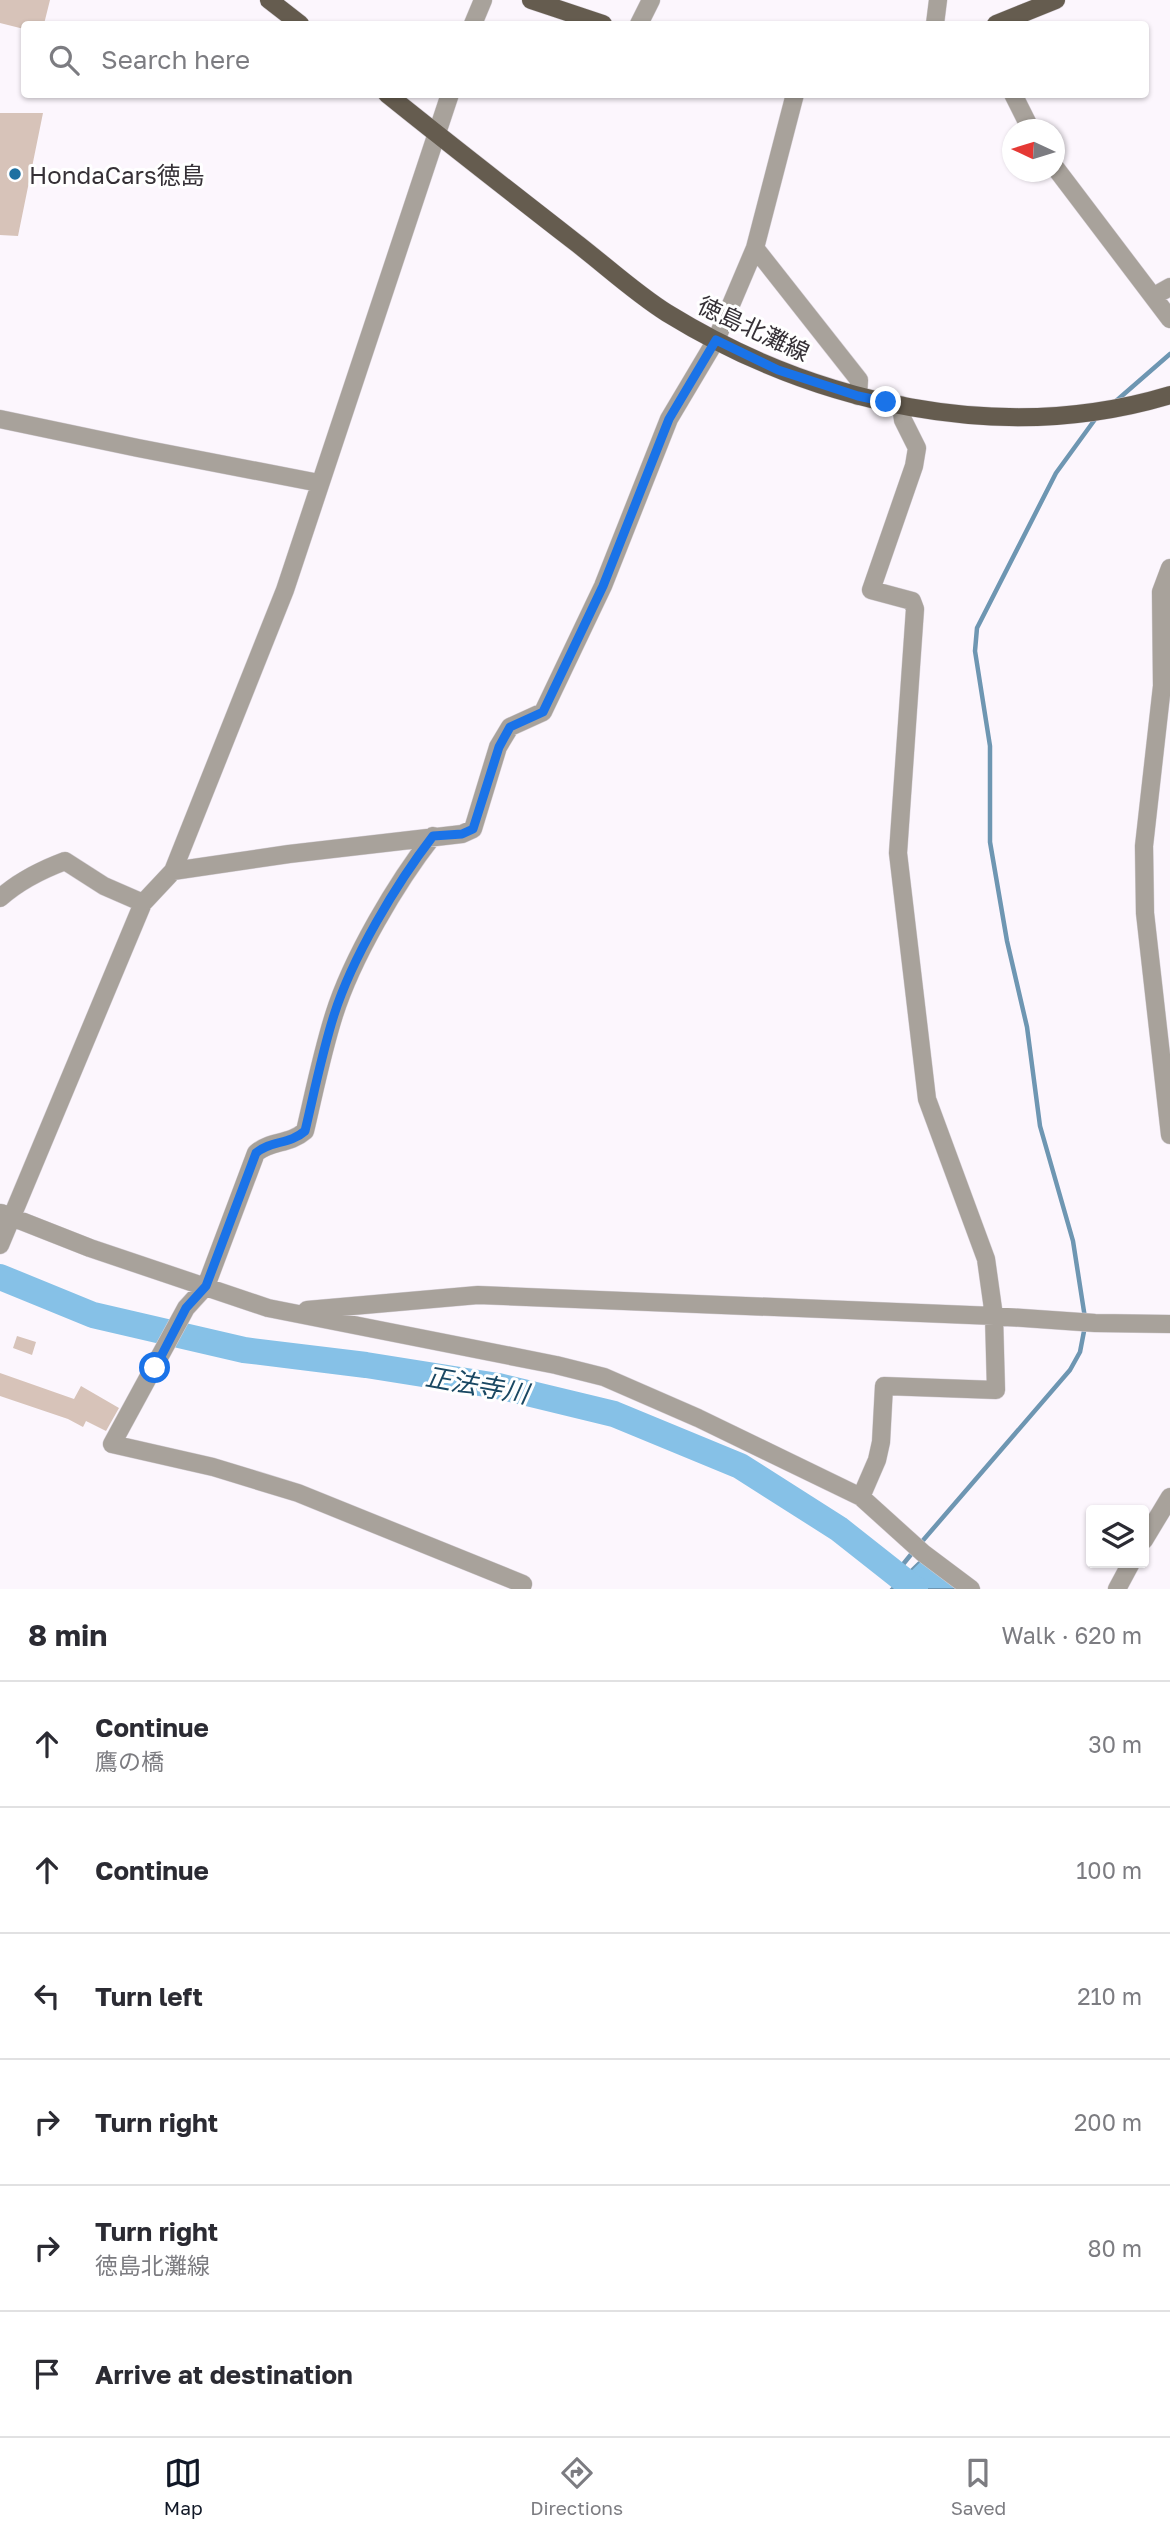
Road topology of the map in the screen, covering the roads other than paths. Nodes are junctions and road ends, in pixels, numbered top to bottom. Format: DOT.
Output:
graph roads {
  1 [pos="270,0"];
  2 [pos="483,0"];
  3 [pos="531,0"];
  4 [pos="650,0"];
  5 [pos="938,0"];
  6 [pos="1056,0"];
  7 [pos="296,21"];
  8 [pos="474,21"];
  9 [pos="594,21"];
  10 [pos="640,21"];
  11 [pos="935,21"];
  12 [pos="1004,21"];
  13 [pos="392,98"];
  14 [pos="449,98"];
  15 [pos="795,98"];
  16 [pos="1015,98"];
  17 [pos="1026,119"];
  18 [pos="438,135"];
  19 [pos="1065,182"];
  20 [pos="755,248"];
  21 [pos="1170,287"];
  22 [pos="1154,296"];
  23 [pos="1170,319"];
  24 [pos="716,340"];
  25 [pos="1170,395"];
  26 [pos="858,396"];
  27 [pos="901,405"];
  28 [pos="0,419"];
  29 [pos="319,482"];
  30 [pos="1170,568"];
  31 [pos="433,836"];
  32 [pos="173,871"];
  33 [pos="0,898"];
  34 [pos="143,903"];
  35 [pos="1170,1135"];
  36 [pos="6,1214"];
  37 [pos="0,1245"];
  38 [pos="206,1286"];
  39 [pos="288,1312"];
  40 [pos="994,1316"];
  41 [pos="1170,1324"];
  42 [pos="861,1497"];
  43 [pos="1170,1497"];
  44 [pos="1149,1532"];
  45 [pos="1128,1568"];
  46 [pos="521,1589"];
  47 [pos="971,1589"];
  48 [pos="1117,1589"];
  1 -- 7 [label="main road"];
  2 -- 8 [label="street"];
  3 -- 9 [label="main road"];
  4 -- 10 [label="street"];
  5 -- 11 [label="street"];
  6 -- 12 [label="main road"];
  13 -- 18 [label="main road, 徳島北灘線"];
  14 -- 18 [label="street"];
  15 -- 20 [label="street"];
  16 -- 17 [label="street"];
  18 -- 24 [label="main road, 徳島北灘線"];
  18 -- 29 [label="street"];
  19 -- 22 [label="street"];
  20 -- 24 [label="street"];
  20 -- 26 [label="street"];
  21 -- 22 [label="street"];
  22 -- 23 [label="street"];
  24 -- 26 [label="main road, 徳島北灘線"];
  24 -- 31 [label="street"];
  25 -- 27 [label="main road, 徳島北灘線"];
  26 -- 27 [label="main road, 徳島北灘線"];
  27 -- 40 [label="street"];
  28 -- 29 [label="street"];
  29 -- 32 [label="street"];
  30 -- 35 [label="street"];
  31 -- 32 [label="street"];
  31 -- 38 [label="street"];
  32 -- 34 [label="street"];
  33 -- 34 [label="street"];
  34 -- 36 [label="street"];
  36 -- 37 [label="street"];
  36 -- 38 [label="street"];
  38 -- 39 [label="street"];
  38 -- 46 [label="street"];
  39 -- 40 [label="street"];
  39 -- 42 [label="street"];
  40 -- 41 [label="street"];
  40 -- 42 [label="street"];
  42 -- 47 [label="street"];
  43 -- 44 [label="street"];
  45 -- 48 [label="street"];
}
